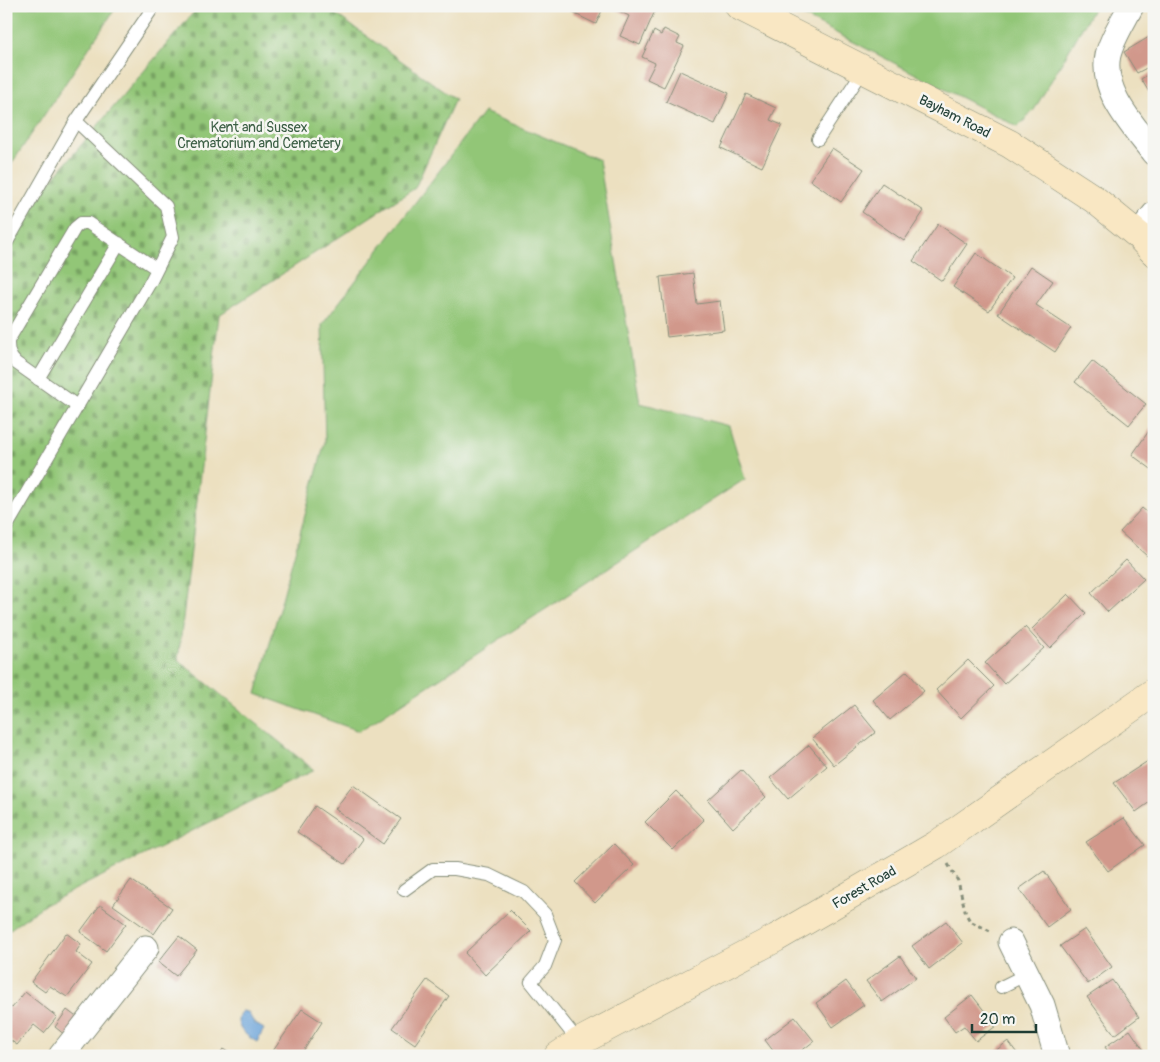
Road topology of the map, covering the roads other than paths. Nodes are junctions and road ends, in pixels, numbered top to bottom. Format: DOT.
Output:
graph roads {
  1 [pos="154,6"];
  2 [pos="739,6"];
  3 [pos="1131,6"];
  4 [pos="864,69"];
  5 [pos="76,121"];
  6 [pos="818,139"];
  7 [pos="1154,153"];
  8 [pos="1148,234"];
  9 [pos="118,243"];
  10 [pos="6,244"];
  11 [pos="157,269"];
  12 [pos="38,379"];
  13 [pos="77,406"];
  14 [pos="6,528"];
  15 [pos="1154,692"];
  16 [pos="404,890"];
  17 [pos="1012,942"];
  18 [pos="146,948"];
  19 [pos="1027,974"];
  20 [pos="1001,987"];
  21 [pos="569,1049"];
  22 [pos="61,1056"];
  23 [pos="1057,1056"];
  1 -- 5 [label="lane"];
  2 -- 4 [label="street, Bayham Road"];
  3 -- 7 [label="street"];
  4 -- 6 [label="lane"];
  4 -- 8 [label="street, Bayham Road"];
  5 -- 10 [label="lane"];
  5 -- 11 [label="lane"];
  9 -- 11 [label="lane"];
  9 -- 12 [label="lane"];
  9 -- 12 [label="lane"];
  11 -- 13 [label="lane"];
  12 -- 13 [label="lane"];
  13 -- 14 [label="lane"];
  15 -- 21 [label="street, Forest Road"];
  16 -- 21 [label="lane"];
  17 -- 19 [label="street"];
  18 -- 22 [label="street"];
  19 -- 20 [label="lane"];
  19 -- 23 [label="street"];
}
